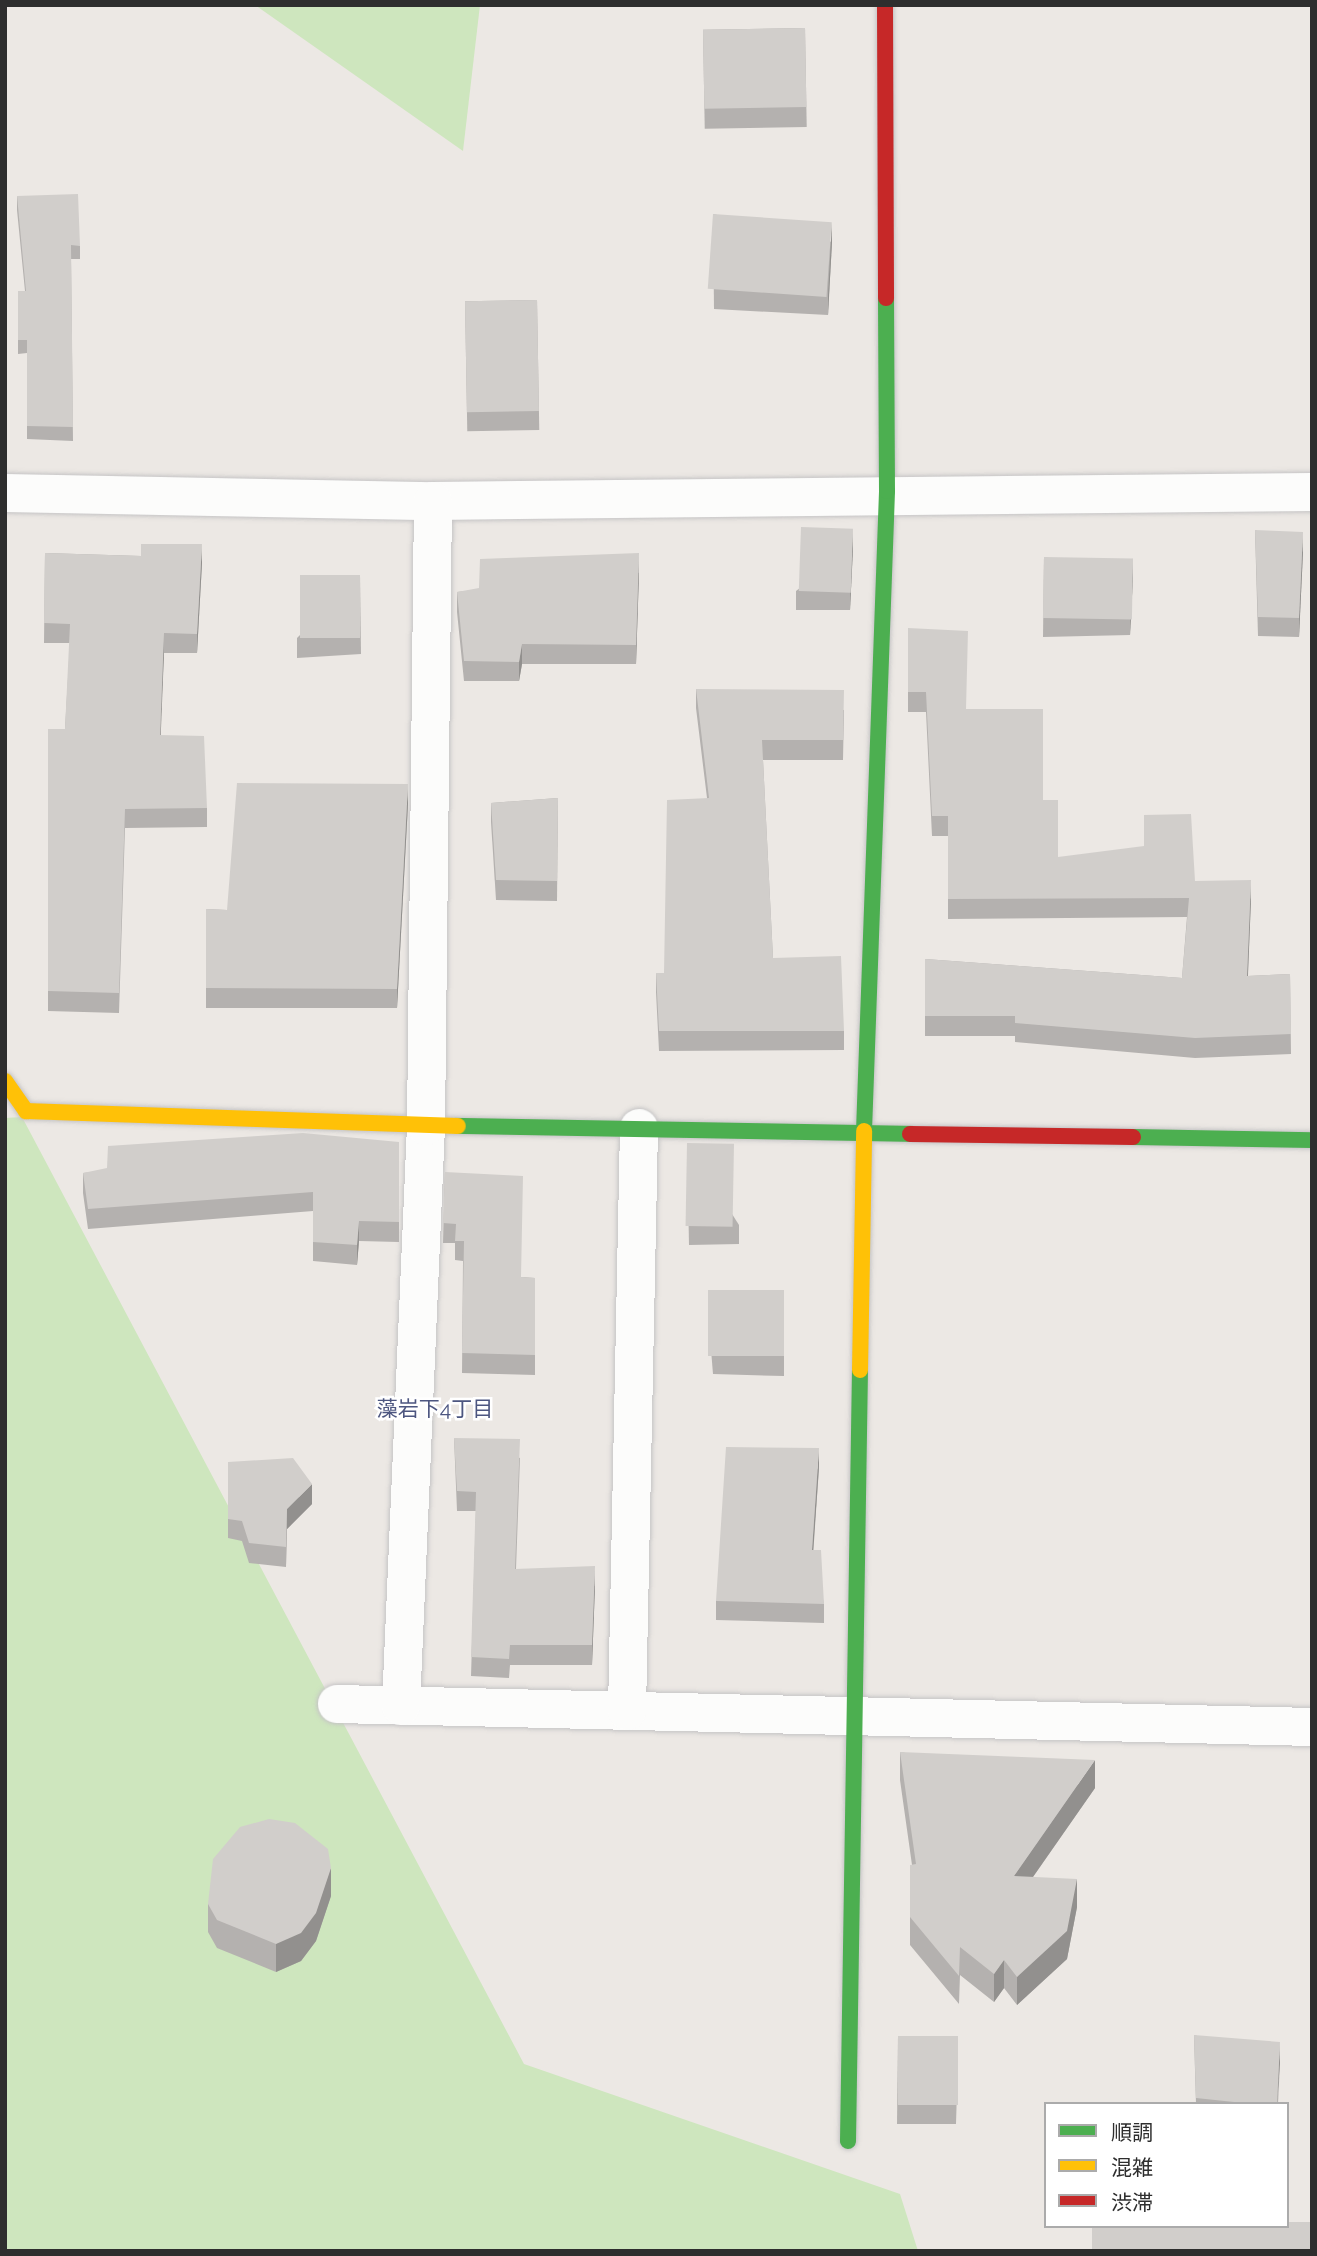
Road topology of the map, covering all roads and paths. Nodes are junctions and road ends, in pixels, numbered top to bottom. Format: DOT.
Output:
graph roads {
  1 [pos="885,5"];
  2 [pos="887,491"];
  3 [pos="1312,492"];
  4 [pos="5,493"];
  5 [pos="433,501"];
  6 [pos="5,1081"];
  7 [pos="426,1126"];
  8 [pos="639,1128"];
  9 [pos="864,1134"];
  10 [pos="1312,1140"];
  11 [pos="337,1704"];
  12 [pos="401,1706"];
  13 [pos="627,1711"];
  14 [pos="857,1719"];
  15 [pos="1312,1727"];
  16 [pos="848,2141"];
  1 -- 2 [label="street"];
  2 -- 3 [label="street"];
  2 -- 5 [label="street"];
  2 -- 9 [label="street"];
  4 -- 5 [label="street"];
  5 -- 7 [label="street"];
  6 -- 7 [label="street"];
  7 -- 8 [label="street"];
  7 -- 12 [label="street"];
  8 -- 9 [label="street"];
  8 -- 13 [label="street"];
  9 -- 10 [label="street"];
  9 -- 14 [label="street"];
  11 -- 12 [label="street"];
  12 -- 13 [label="street"];
  13 -- 14 [label="street"];
  14 -- 15 [label="street"];
  14 -- 16 [label="street"];
}
